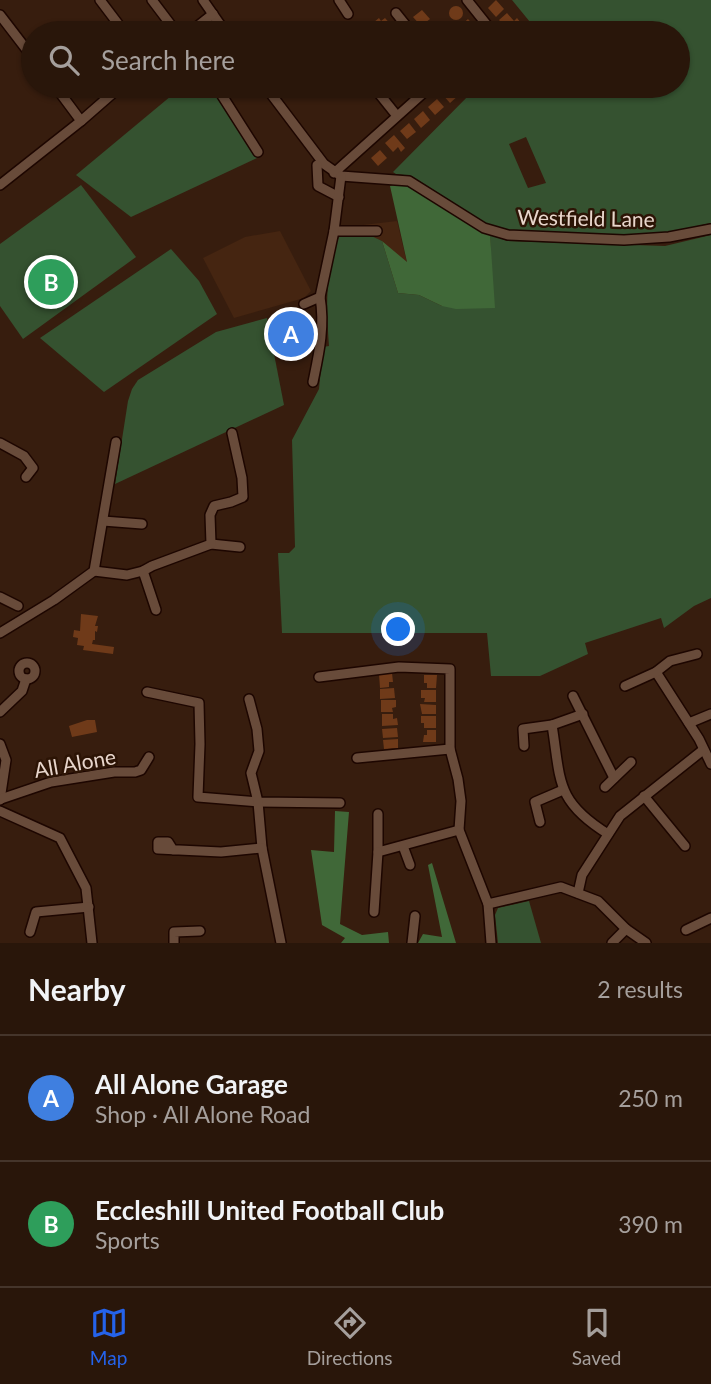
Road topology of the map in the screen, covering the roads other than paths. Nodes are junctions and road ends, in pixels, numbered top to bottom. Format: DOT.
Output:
graph roads {
  1 [pos="100,0"];
  2 [pos="152,0"];
  3 [pos="202,0"];
  4 [pos="339,0"];
  5 [pos="467,0"];
  6 [pos="396,13"];
  7 [pos="213,14"];
  8 [pos="348,14"];
  9 [pos="0,15"];
  10 [pos="116,21"];
  11 [pos="168,21"];
  12 [pos="204,21"];
  13 [pos="218,21"];
  14 [pos="402,21"];
  15 [pos="482,21"];
  16 [pos="21,42"];
  17 [pos="64,98"];
  18 [pos="108,98"];
  19 [pos="224,98"];
  20 [pos="274,98"];
  21 [pos="383,98"];
  22 [pos="417,98"];
  23 [pos="397,116"];
  24 [pos="82,121"];
  25 [pos="258,152"];
  26 [pos="317,165"];
  27 [pos="338,174"];
  28 [pos="0,185"];
  29 [pos="338,197"];
  30 [pos="711,229"];
  31 [pos="334,231"];
  32 [pos="377,231"];
  33 [pos="320,297"];
  34 [pos="304,304"];
  35 [pos="313,382"];
  36 [pos="232,433"];
  37 [pos="116,442"];
  38 [pos="0,443"];
  39 [pos="26,477"];
  40 [pos="103,521"];
  41 [pos="142,524"];
  42 [pos="211,544"];
  43 [pos="240,547"];
  44 [pos="94,571"];
  45 [pos="143,571"];
  46 [pos="0,597"];
  47 [pos="18,606"];
  48 [pos="156,610"];
  49 [pos="0,633"];
  50 [pos="697,654"];
  51 [pos="656,672"];
  52 [pos="319,677"];
  53 [pos="26,679"];
  54 [pos="625,686"];
  55 [pos="148,692"];
  56 [pos="573,696"];
  57 [pos="249,699"];
  58 [pos="0,712"];
  59 [pos="583,714"];
  60 [pos="711,714"];
  61 [pos="689,723"];
  62 [pos="552,725"];
  63 [pos="0,744"];
  64 [pos="524,746"];
  65 [pos="450,749"];
  66 [pos="703,750"];
  67 [pos="149,757"];
  68 [pos="357,758"];
  69 [pos="631,762"];
  70 [pos="711,764"];
  71 [pos="614,778"];
  72 [pos="606,787"];
  73 [pos="563,790"];
  74 [pos="645,796"];
  75 [pos="1,800"];
  76 [pos="258,802"];
  77 [pos="340,803"];
  78 [pos="0,811"];
  79 [pos="378,814"];
  80 [pos="540,822"];
  81 [pos="459,830"];
  82 [pos="608,834"];
  83 [pos="402,846"];
  84 [pos="685,846"];
  85 [pos="262,848"];
  86 [pos="158,849"];
  87 [pos="378,852"];
  88 [pos="410,865"];
  89 [pos="578,893"];
  90 [pos="488,904"];
  91 [pos="89,908"];
  92 [pos="374,912"];
  93 [pos="415,916"];
  94 [pos="711,918"];
  95 [pos="626,929"];
  96 [pos="686,930"];
  97 [pos="200,931"];
  98 [pos="30,932"];
  99 [pos="92,943"];
  100 [pos="174,943"];
  101 [pos="281,943"];
  102 [pos="412,943"];
  103 [pos="491,943"];
  104 [pos="612,943"];
  105 [pos="646,943"];
  1 -- 10 [label="street"];
  2 -- 11 [label="street"];
  3 -- 7 [label="street"];
  4 -- 8 [label="street"];
  5 -- 15 [label="street"];
  6 -- 14 [label="street"];
  7 -- 12 [label="street"];
  7 -- 13 [label="street"];
  9 -- 16 [label="street"];
  17 -- 24 [label="street"];
  18 -- 24 [label="street"];
  19 -- 25 [label="street"];
  20 -- 27 [label="street"];
  21 -- 23 [label="street"];
  22 -- 23 [label="street"];
  23 -- 27 [label="street"];
  24 -- 28 [label="street"];
  26 -- 29 [label="street"];
  27 -- 29 [label="street"];
  27 -- 30 [label="street, Westfield Lane"];
  29 -- 31 [label="street"];
  31 -- 32 [label="street"];
  31 -- 33 [label="street"];
  33 -- 34 [label="street"];
  33 -- 35 [label="street"];
  36 -- 42 [label="street"];
  37 -- 40 [label="street"];
  38 -- 39 [label="street"];
  40 -- 41 [label="street"];
  40 -- 44 [label="street"];
  42 -- 43 [label="street"];
  42 -- 45 [label="street"];
  44 -- 45 [label="street"];
  44 -- 49 [label="street"];
  45 -- 48 [label="street"];
  46 -- 47 [label="street"];
  50 -- 51 [label="street"];
  51 -- 54 [label="street"];
  51 -- 61 [label="street"];
  52 -- 65 [label="street"];
  53 -- 58 [label="street"];
  55 -- 76 [label="street"];
  56 -- 59 [label="street"];
  57 -- 76 [label="street"];
  59 -- 62 [label="street"];
  59 -- 71 [label="street"];
  60 -- 61 [label="street"];
  61 -- 66 [label="street"];
  62 -- 64 [label="street"];
  62 -- 73 [label="street"];
  63 -- 75 [label="street"];
  65 -- 68 [label="street"];
  65 -- 81 [label="street"];
  66 -- 70 [label="street"];
  66 -- 74 [label="street"];
  67 -- 75 [label="street, All Alone"];
  69 -- 71 [label="street"];
  71 -- 72 [label="street"];
  73 -- 80 [label="street"];
  73 -- 82 [label="street"];
  74 -- 82 [label="street"];
  74 -- 84 [label="street"];
  76 -- 77 [label="street"];
  76 -- 85 [label="street"];
  78 -- 91 [label="street"];
  79 -- 87 [label="street"];
  81 -- 83 [label="street"];
  81 -- 90 [label="street"];
  82 -- 89 [label="street"];
  83 -- 87 [label="street"];
  83 -- 88 [label="street"];
  85 -- 86 [label="street"];
  85 -- 101 [label="street"];
  87 -- 92 [label="street"];
  89 -- 90 [label="street"];
  89 -- 95 [label="street"];
  90 -- 103 [label="street"];
  91 -- 98 [label="street"];
  91 -- 99 [label="street"];
  93 -- 102 [label="street"];
  94 -- 96 [label="street"];
  95 -- 104 [label="street"];
  95 -- 105 [label="street"];
  97 -- 100 [label="street"];
}
